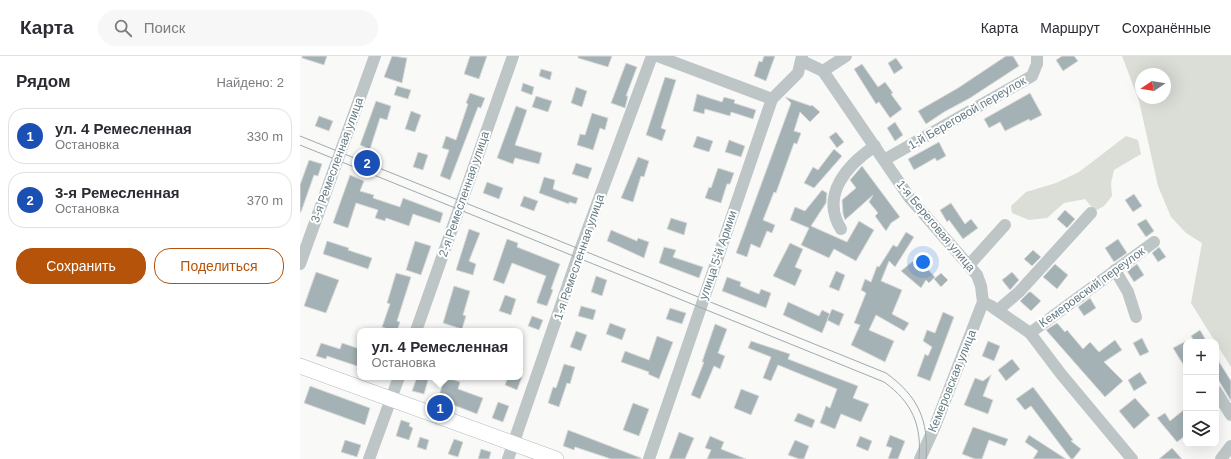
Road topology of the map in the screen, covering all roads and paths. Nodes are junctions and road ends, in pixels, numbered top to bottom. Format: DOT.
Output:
graph roads {
  1 [pos="375,56"];
  2 [pos="513,56"];
  3 [pos="652,56"];
  4 [pos="657,56"];
  5 [pos="846,56"];
  6 [pos="1037,56"];
  7 [pos="802,58"];
  8 [pos="823,71"];
  9 [pos="772,99"];
  10 [pos="875,146"];
  11 [pos="884,160"];
  12 [pos="1091,213"];
  13 [pos="1004,225"];
  14 [pos="841,229"];
  15 [pos="1154,242"];
  16 [pos="300,264"];
  17 [pos="969,265"];
  18 [pos="1115,270"];
  19 [pos="983,302"];
  20 [pos="998,310"];
  21 [pos="1136,317"];
  22 [pos="417,328"];
  23 [pos="1030,332"];
  24 [pos="300,366"];
  25 [pos="398,380"];
  26 [pos="1219,396"];
  27 [pos="391,399"];
  28 [pos="1231,415"];
  29 [pos="514,444"];
  30 [pos="1231,446"];
  31 [pos="369,459"];
  32 [pos="508,459"];
  33 [pos="556,459"];
  34 [pos="649,459"];
  35 [pos="920,459"];
  36 [pos="1132,459"];
  37 [pos="1221,459"];
  1 -- 16 [label="street, 3-я Ремесленная улица"];
  2 -- 22 [label="street, 2-я Ремесленная улица"];
  3 -- 29 [label="street, 1-я Ремесленная улица"];
  4 -- 9 [label="street"];
  5 -- 8 [label="street"];
  6 -- 11 [label="street, 1-й Береговой переулок"];
  7 -- 8 [label="street, 1-я Береговая улица"];
  7 -- 9 [label="street, улица 5-й Армии"];
  8 -- 10 [label="street, 1-я Береговая улица"];
  9 -- 34 [label="street, улица 5-й Армии"];
  10 -- 11 [label="street, 1-я Береговая улица"];
  10 -- 14 [label="street"];
  11 -- 17 [label="street, 1-я Береговая улица"];
  12 -- 20 [label="street"];
  13 -- 17 [label="street"];
  15 -- 18 [label="street, Кемеровский переулок"];
  17 -- 19 [label="street, 1-я Береговая улица"];
  18 -- 21 [label="street"];
  18 -- 23 [label="street, Кемеровский переулок"];
  19 -- 20 [label="street"];
  19 -- 35 [label="street, Кемеровская улица"];
  20 -- 23 [label="street"];
  23 -- 36 [label="street"];
  24 -- 27 [label="main road"];
  25 -- 27 [label="street"];
  26 -- 28 [label="street"];
  27 -- 29 [label="main road"];
  27 -- 31 [label="street"];
  29 -- 32 [label="street, 1-я Ремесленная улица"];
  29 -- 33 [label="main road"];
  30 -- 37 [label="street"];
}
